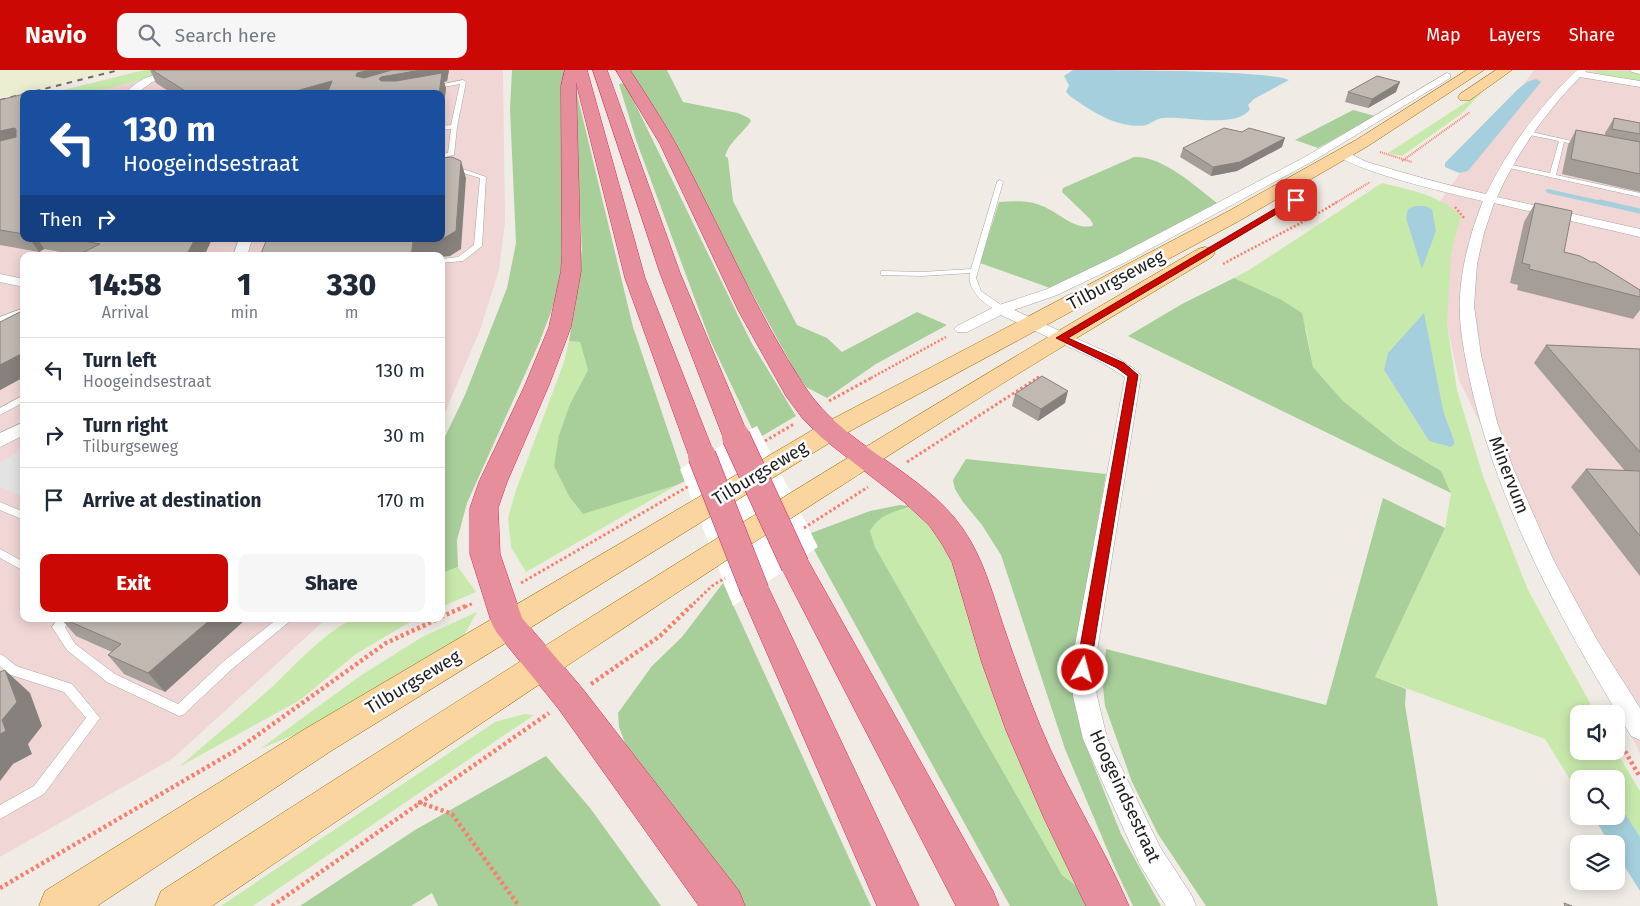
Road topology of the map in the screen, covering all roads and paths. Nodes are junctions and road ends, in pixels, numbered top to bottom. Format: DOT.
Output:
graph roads {
  1 [pos="187,70"];
  2 [pos="572,70"];
  3 [pos="580,70"];
  4 [pos="600,70"];
  5 [pos="623,70"];
  6 [pos="1477,70"];
  7 [pos="1505,70"];
  8 [pos="1635,70"];
  9 [pos="1640,71"];
  10 [pos="1580,72"];
  11 [pos="1447,76"];
  12 [pos="1640,84"];
  13 [pos="425,88"];
  14 [pos="133,90"];
  15 [pos="1450,106"];
  16 [pos="1473,110"];
  17 [pos="454,127"];
  18 [pos="445,128"];
  19 [pos="1527,133"];
  20 [pos="1562,140"];
  21 [pos="1591,146"];
  22 [pos="1343,154"];
  23 [pos="445,156"];
  24 [pos="1369,158"];
  25 [pos="1507,166"];
  26 [pos="1390,169"];
  27 [pos="445,172"];
  28 [pos="1552,176"];
  29 [pos="1000,182"];
  30 [pos="1640,195"];
  31 [pos="1490,198"];
  32 [pos="1288,205"];
  33 [pos="1246,229"];
  34 [pos="1640,232"];
  35 [pos="445,261"];
  36 [pos="1216,268"];
  37 [pos="974,270"];
  38 [pos="884,273"];
  39 [pos="0,278"];
  40 [pos="20,282"];
  41 [pos="1001,308"];
  42 [pos="20,312"];
  43 [pos="0,320"];
  44 [pos="1031,325"];
  45 [pos="962,329"];
  46 [pos="1060,338"];
  47 [pos="1044,374"];
  48 [pos="20,400"];
  49 [pos="0,412"];
  50 [pos="20,429"];
  51 [pos="830,431"];
  52 [pos="0,441"];
  53 [pos="875,466"];
  54 [pos="0,506"];
  55 [pos="20,514"];
  56 [pos="795,549"];
  57 [pos="0,553"];
  58 [pos="20,565"];
  59 [pos="742,583"];
  60 [pos="62,622"];
  61 [pos="281,622"];
  62 [pos="432,622"];
  63 [pos="508,624"];
  64 [pos="0,659"];
  65 [pos="542,664"];
  66 [pos="570,698"];
  67 [pos="1640,729"];
  68 [pos="1625,751"];
  69 [pos="1640,777"];
  70 [pos="418,802"];
  71 [pos="0,812"];
  72 [pos="0,888"];
  73 [pos="60,906"];
  74 [pos="176,906"];
  75 [pos="272,906"];
  76 [pos="519,906"];
  77 [pos="724,906"];
  78 [pos="898,906"];
  79 [pos="978,906"];
  80 [pos="1108,906"];
  81 [pos="1182,906"];
  1 -- 14 [label="street"];
  2 -- 63 [label="highway"];
  3 -- 59 [label="highway, bridge"];
  4 -- 56 [label="highway, bridge"];
  5 -- 51 [label="highway"];
  6 -- 22 [label="main road, Tilburgseweg"];
  7 -- 15 [label="main road"];
  8 -- 9 [label="street"];
  10 -- 12 [label="street, Minervum"];
  10 -- 19 [label="street, Minervum"];
  11 -- 41 [label="street, Tilburgseweg"];
  13 -- 17 [label="lane"];
  16 -- 26 [label="path"];
  17 -- 18 [label="lane"];
  17 -- 23 [label="lane"];
  19 -- 20 [label="lane"];
  19 -- 25 [label="street, Minervum"];
  20 -- 21 [label="lane"];
  20 -- 28 [label="lane"];
  22 -- 24 [label="street"];
  22 -- 44 [label="main road, Tilburgseweg"];
  24 -- 26 [label="street"];
  24 -- 32 [label="main road"];
  25 -- 28 [label="lane"];
  25 -- 31 [label="street, Minervum"];
  26 -- 31 [label="street"];
  26 -- 36 [label="path"];
  27 -- 35 [label="lane"];
  28 -- 30 [label="lane"];
  29 -- 37 [label="lane"];
  31 -- 34 [label="street"];
  31 -- 67 [label="street, Minervum"];
  33 -- 46 [label="main road, Tilburgseweg"];
  37 -- 38 [label="lane"];
  37 -- 41 [label="lane"];
  39 -- 40 [label="street"];
  41 -- 44 [label="street"];
  41 -- 45 [label="street, Tilburgseweg"];
  42 -- 43 [label="lane"];
  44 -- 46 [label="street"];
  44 -- 51 [label="main road, Tilburgseweg"];
  46 -- 53 [label="main road, Tilburgseweg"];
  46 -- 81 [label="street, Hoogeindsestraat"];
  47 -- 53 [label="path"];
  48 -- 49 [label="lane"];
  50 -- 52 [label="street"];
  51 -- 53 [label="highway"];
  51 -- 63 [label="main road, Tilburgseweg"];
  53 -- 56 [label="path"];
  53 -- 65 [label="main road, Tilburgseweg"];
  53 -- 80 [label="highway"];
  54 -- 55 [label="lane"];
  56 -- 79 [label="highway"];
  57 -- 58 [label="lane"];
  59 -- 66 [label="path"];
  59 -- 78 [label="highway"];
  60 -- 61 [label="lane"];
  62 -- 72 [label="path"];
  63 -- 65 [label="highway"];
  63 -- 73 [label="main road, Tilburgseweg"];
  64 -- 71 [label="lane"];
  65 -- 66 [label="highway"];
  65 -- 74 [label="main road, Tilburgseweg"];
  66 -- 70 [label="path"];
  66 -- 77 [label="highway"];
  68 -- 69 [label="path"];
  70 -- 75 [label="path"];
  70 -- 76 [label="path"];
}
